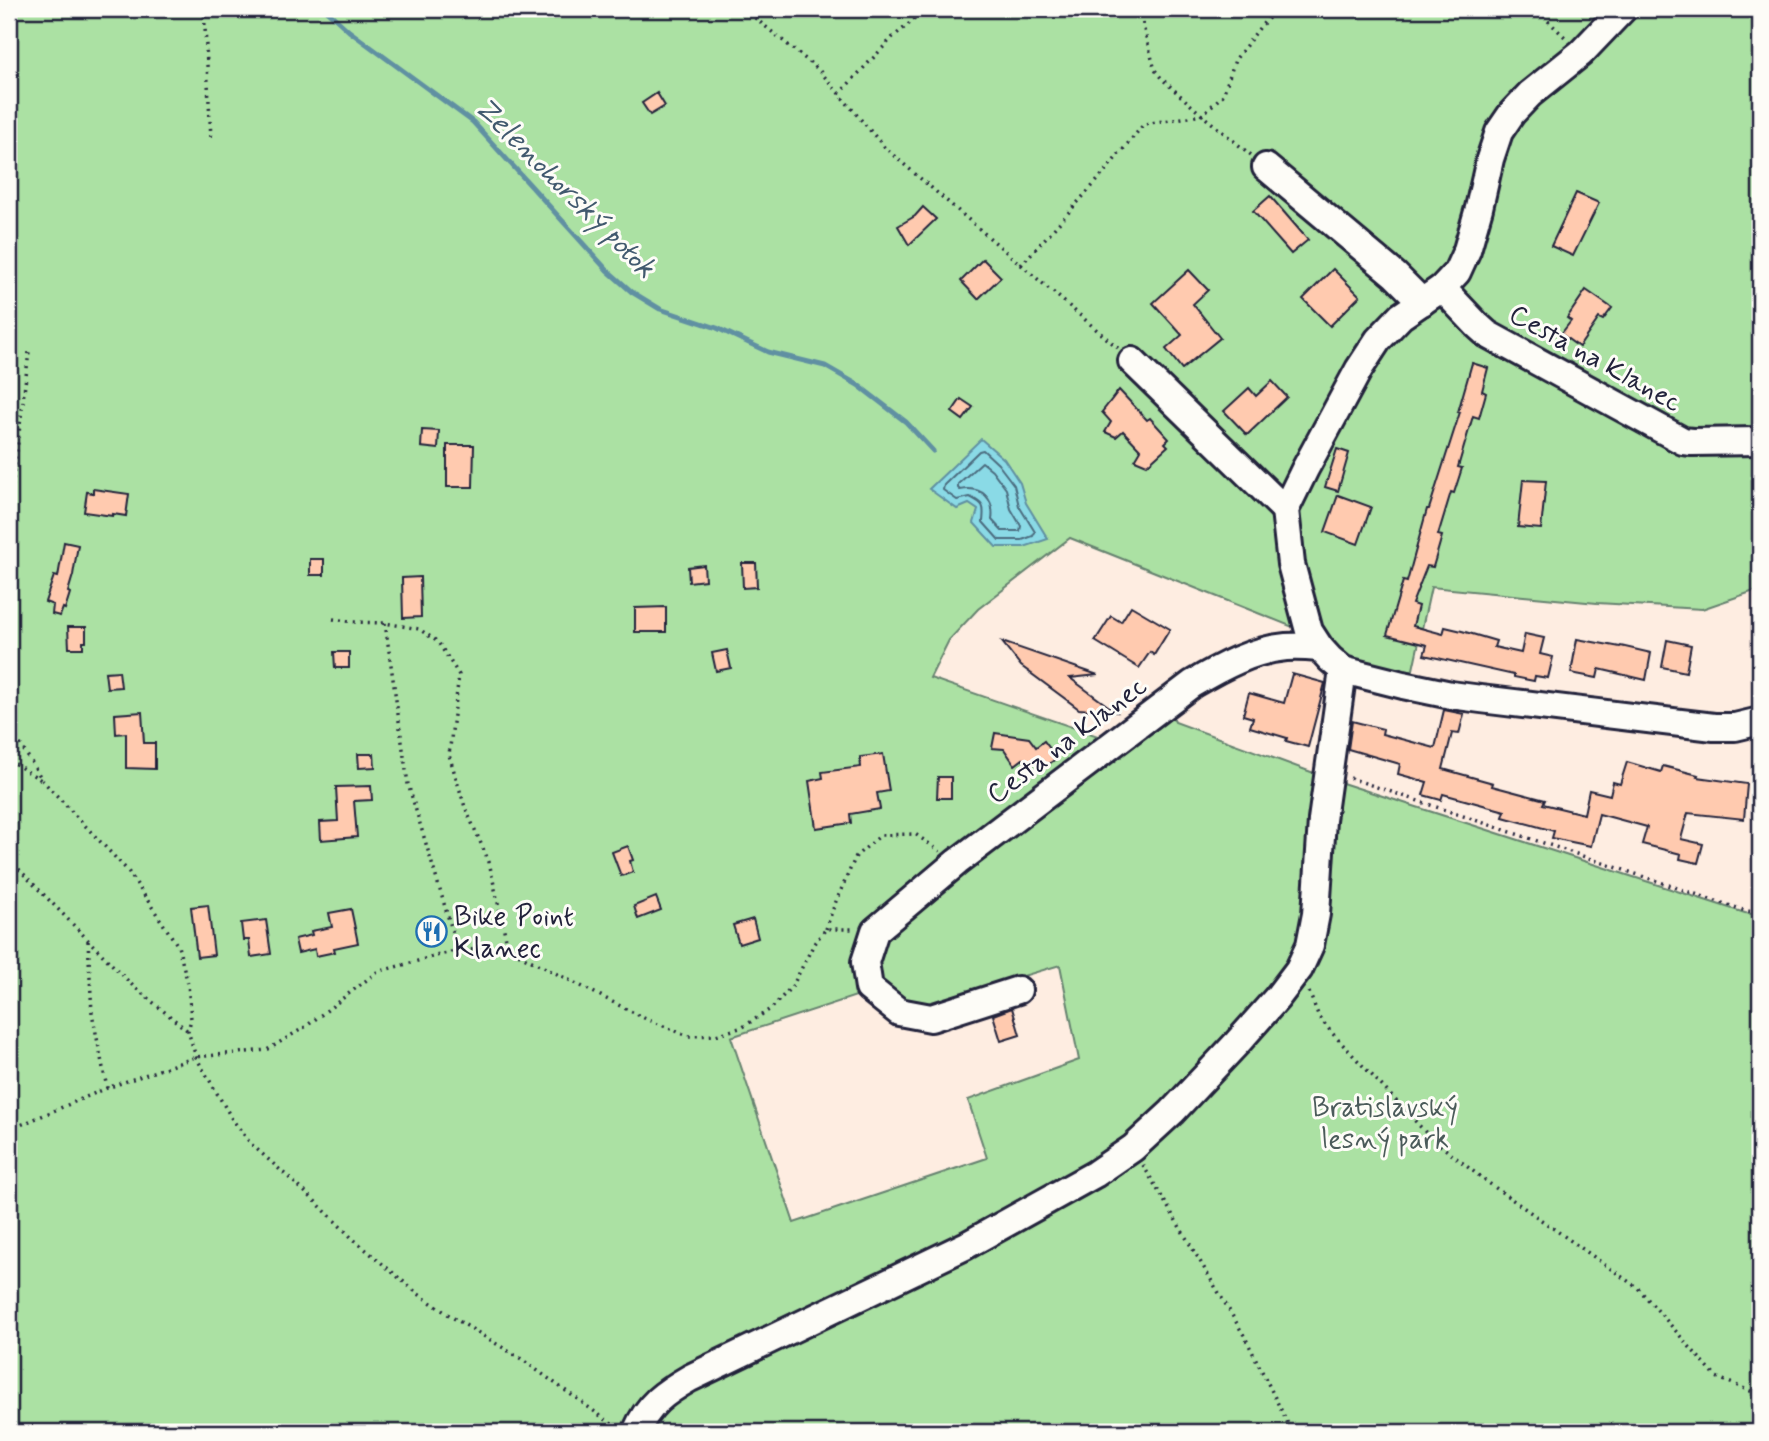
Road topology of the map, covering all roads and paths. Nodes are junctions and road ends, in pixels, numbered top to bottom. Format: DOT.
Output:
graph roads {
  1 [pos="204,9"];
  2 [pos="744,9"];
  3 [pos="928,9"];
  4 [pos="1142,9"];
  5 [pos="1277,9"];
  6 [pos="1541,9"];
  7 [pos="1623,9"];
  8 [pos="1581,53"];
  9 [pos="839,94"];
  10 [pos="1202,115"];
  11 [pos="211,138"];
  12 [pos="1266,167"];
  13 [pos="1021,265"];
  14 [pos="1432,295"];
  15 [pos="29,352"];
  16 [pos="1132,361"];
  17 [pos="1760,441"];
  18 [pos="1285,510"];
  19 [pos="9,514"];
  20 [pos="334,619"];
  21 [pos="384,623"];
  22 [pos="1320,648"];
  23 [pos="1343,670"];
  24 [pos="1760,721"];
  25 [pos="9,726"];
  26 [pos="9,761"];
  27 [pos="1328,770"];
  28 [pos="43,781"];
  29 [pos="9,859"];
  30 [pos="957,862"];
  31 [pos="1760,912"];
  32 [pos="826,929"];
  33 [pos="875,931"];
  34 [pos="88,941"];
  35 [pos="508,948"];
  36 [pos="458,950"];
  37 [pos="1299,969"];
  38 [pos="1018,990"];
  39 [pos="188,1031"];
  40 [pos="196,1057"];
  41 [pos="107,1088"];
  42 [pos="9,1130"];
  43 [pos="1133,1148"];
  44 [pos="1760,1395"];
  45 [pos="624,1432"];
  46 [pos="636,1432"];
  47 [pos="1292,1432"];
  1 -- 11 [label="path"];
  2 -- 9 [label="path"];
  3 -- 9 [label="path"];
  4 -- 10 [label="path"];
  5 -- 10 [label="path"];
  6 -- 8 [label="path"];
  7 -- 8 [label="street"];
  8 -- 14 [label="street"];
  9 -- 13 [label="path"];
  10 -- 12 [label="path"];
  10 -- 13 [label="path"];
  12 -- 14 [label="street, Cesta na Klanec"];
  13 -- 16 [label="path"];
  14 -- 17 [label="street, Cesta na Klanec"];
  14 -- 18 [label="street"];
  15 -- 19 [label="path"];
  16 -- 18 [label="street"];
  18 -- 22 [label="street"];
  20 -- 21 [label="path"];
  21 -- 35 [label="path"];
  21 -- 36 [label="path"];
  22 -- 23 [label="street"];
  22 -- 30 [label="street, Cesta na Klanec"];
  23 -- 24 [label="street"];
  23 -- 27 [label="street"];
  25 -- 28 [label="path"];
  26 -- 28 [label="path"];
  27 -- 31 [label="path"];
  27 -- 37 [label="street"];
  28 -- 39 [label="path"];
  29 -- 34 [label="path"];
  30 -- 32 [label="path"];
  30 -- 33 [label="street, Cesta na Klanec"];
  32 -- 33 [label="path"];
  32 -- 35 [label="path"];
  33 -- 38 [label="street"];
  34 -- 39 [label="path"];
  34 -- 41 [label="path"];
  35 -- 36 [label="path"];
  36 -- 40 [label="path"];
  37 -- 43 [label="street"];
  37 -- 44 [label="path"];
  39 -- 40 [label="path"];
  40 -- 41 [label="path"];
  40 -- 45 [label="path"];
  41 -- 42 [label="path"];
  43 -- 46 [label="street"];
  43 -- 47 [label="path"];
}
